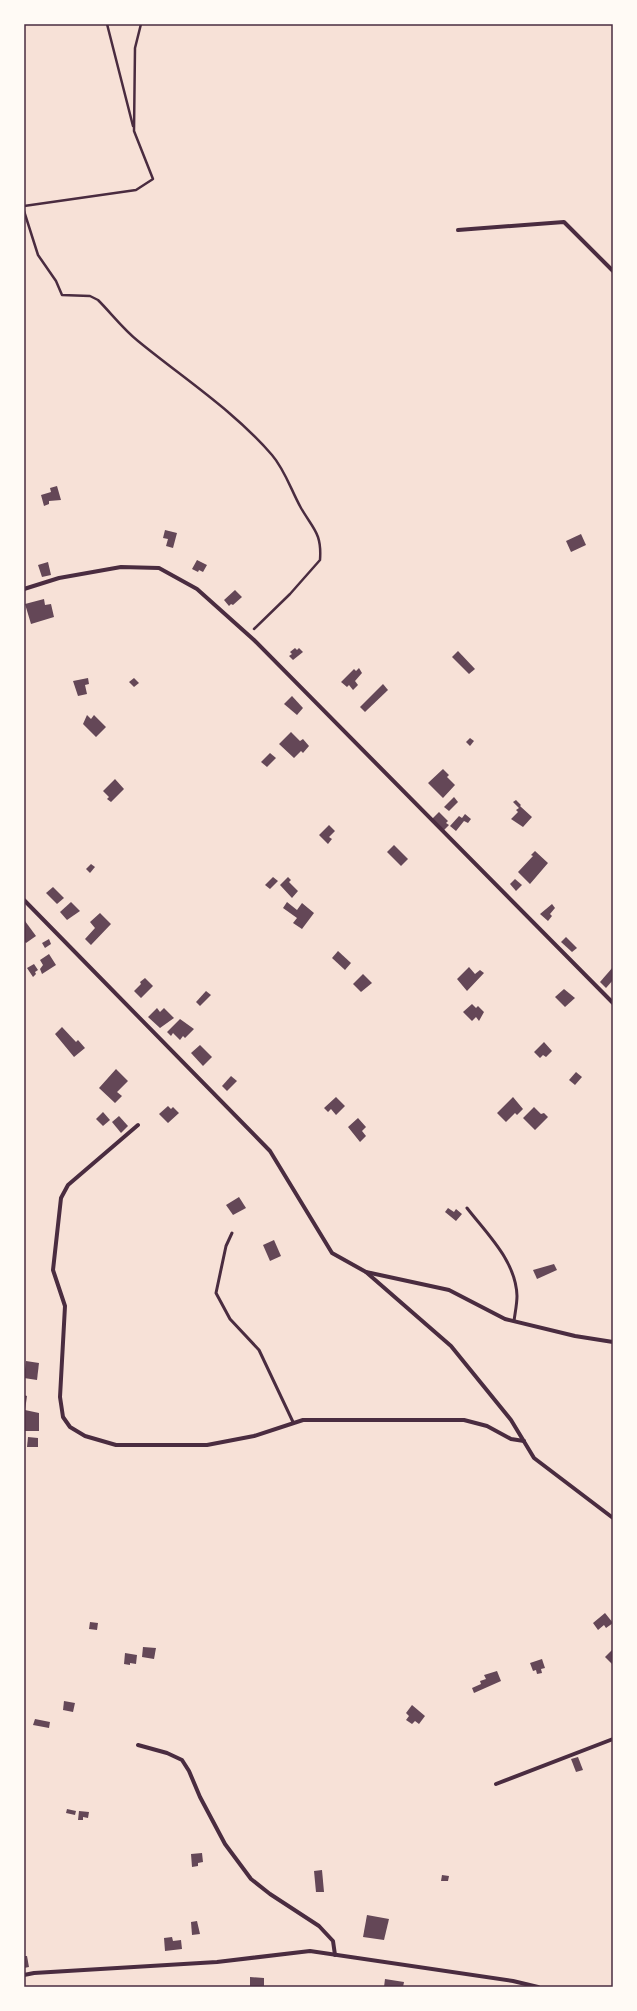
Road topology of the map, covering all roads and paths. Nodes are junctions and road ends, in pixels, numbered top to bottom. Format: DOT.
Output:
graph roads {
  1 [pos="107,24"];
  2 [pos="141,24"];
  3 [pos="134,131"];
  4 [pos="24,206"];
  5 [pos="24,211"];
  6 [pos="458,230"];
  7 [pos="613,271"];
  8 [pos="24,589"];
  9 [pos="248,634"];
  10 [pos="24,900"];
  11 [pos="613,1003"];
  12 [pos="138,1125"];
  13 [pos="467,1208"];
  14 [pos="232,1233"];
  15 [pos="366,1272"];
  16 [pos="514,1321"];
  17 [pos="613,1342"];
  18 [pos="293,1422"];
  19 [pos="524,1441"];
  20 [pos="613,1518"];
  21 [pos="613,1739"];
  22 [pos="138,1745"];
  23 [pos="496,1784"];
  24 [pos="335,1955"];
  25 [pos="24,1975"];
  26 [pos="538,1987"];
  1 -- 3 [label="path"];
  2 -- 3 [label="path"];
  3 -- 4 [label="path"];
  5 -- 9 [label="path"];
  6 -- 7 [label="street"];
  8 -- 9 [label="street"];
  9 -- 11 [label="street"];
  10 -- 15 [label="street"];
  12 -- 18 [label="street"];
  13 -- 16 [label="lane"];
  14 -- 18 [label="lane"];
  15 -- 16 [label="street"];
  15 -- 19 [label="street"];
  16 -- 17 [label="street"];
  18 -- 19 [label="street"];
  19 -- 20 [label="street"];
  21 -- 23 [label="street"];
  22 -- 24 [label="street"];
  24 -- 25 [label="street"];
  24 -- 26 [label="street"];
}
